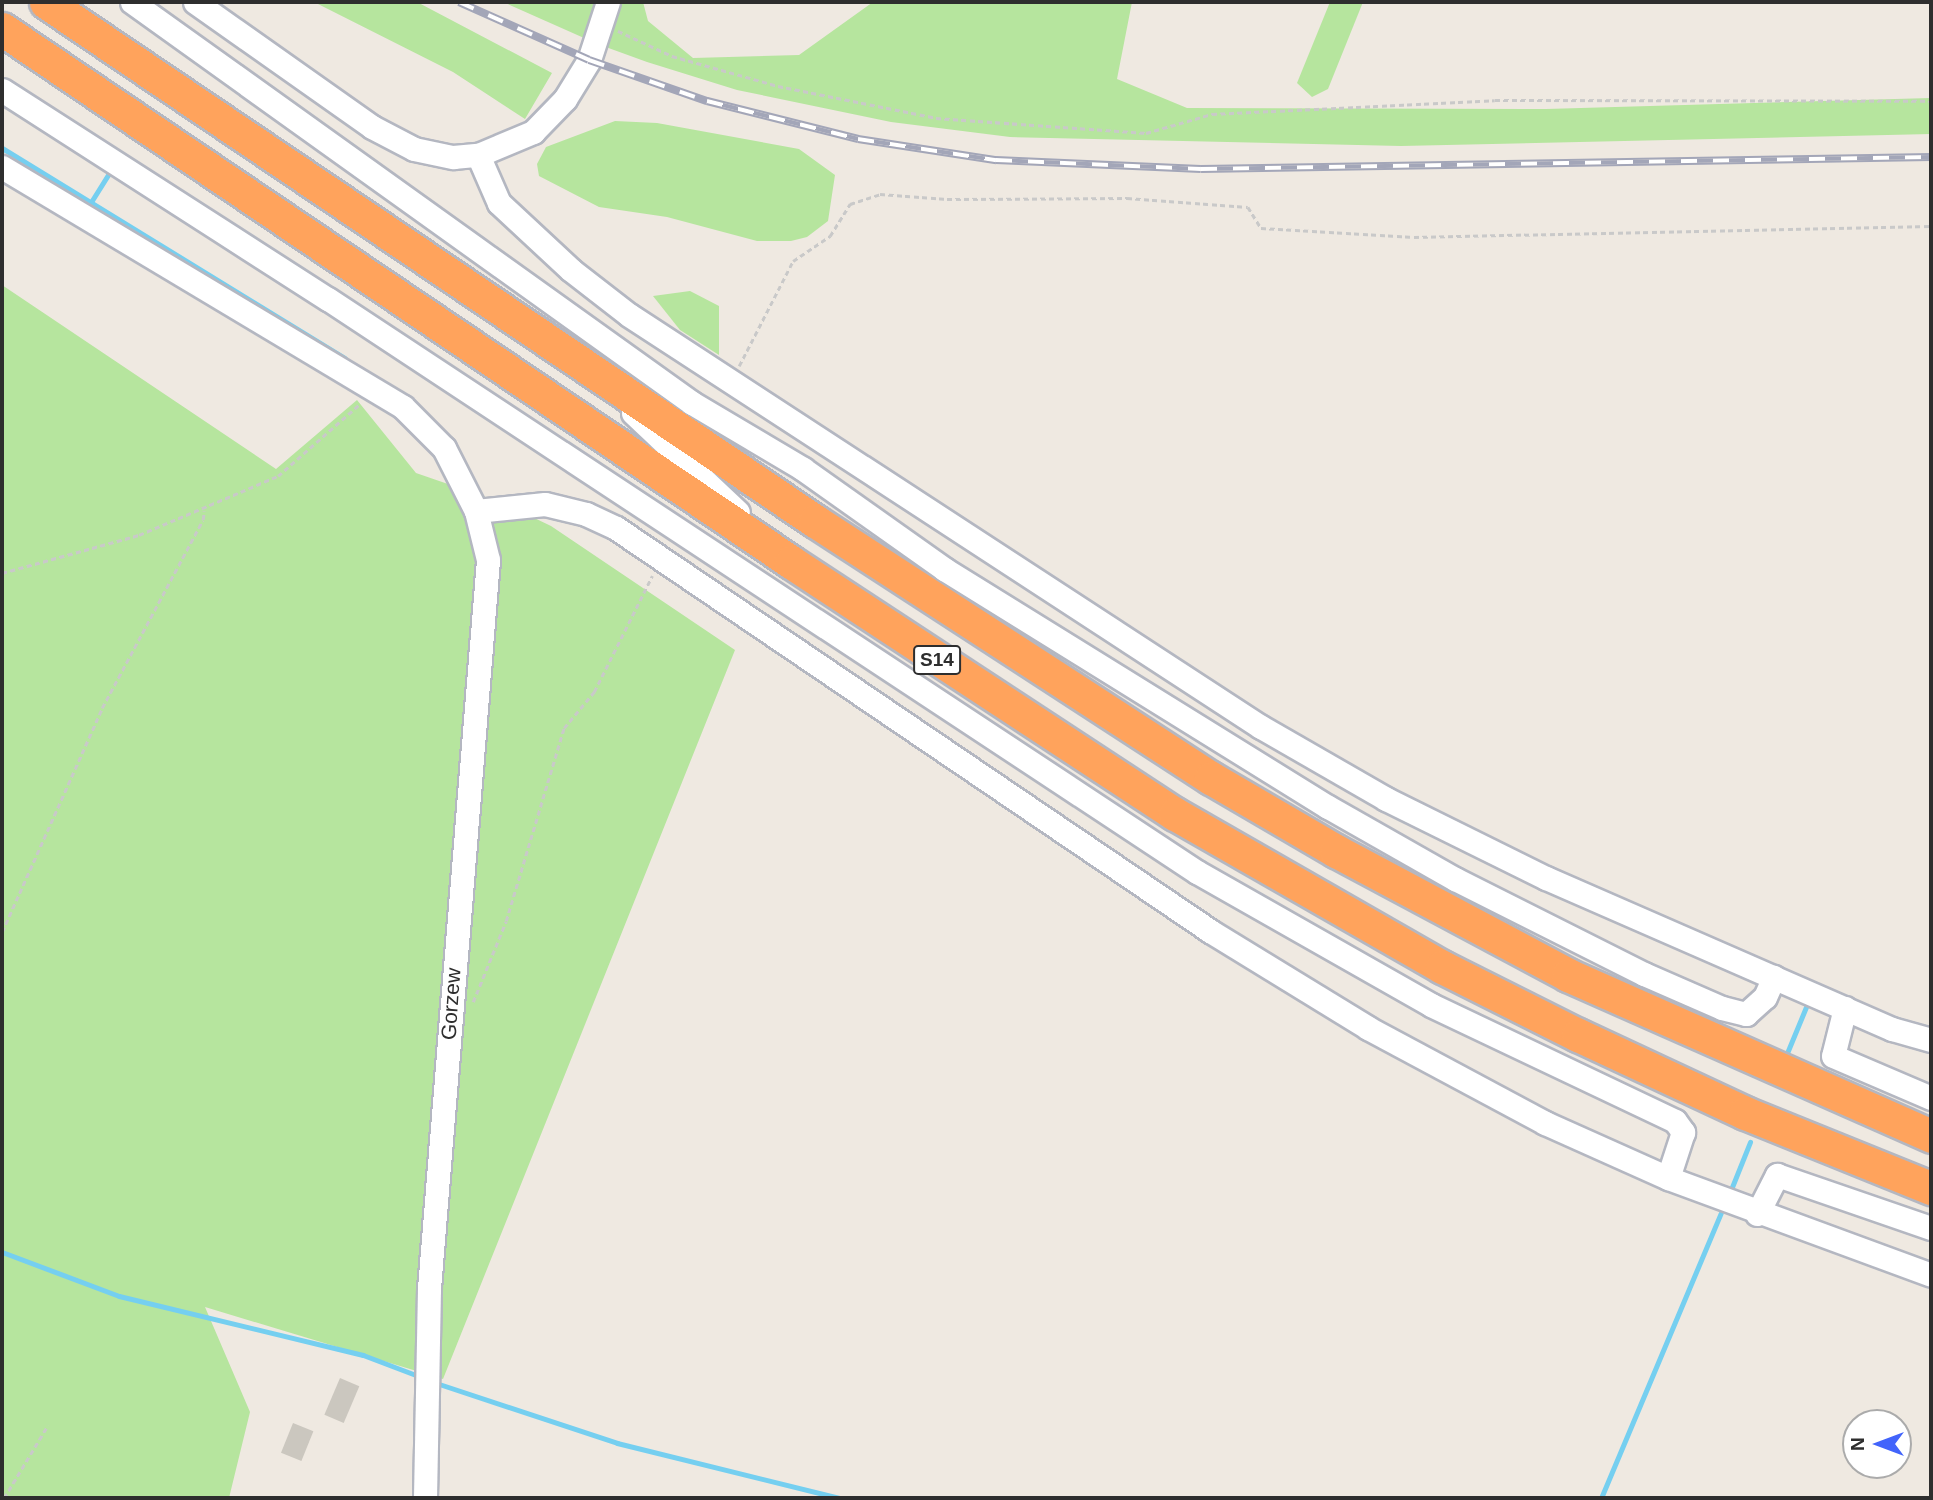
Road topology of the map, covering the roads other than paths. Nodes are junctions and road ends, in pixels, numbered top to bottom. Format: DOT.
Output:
graph roads {
  1 [pos="46,2"];
  2 [pos="132,2"];
  3 [pos="195,2"];
  4 [pos="606,13"];
  5 [pos="2,29"];
  6 [pos="2,90"];
  7 [pos="478,155"];
  8 [pos="2,167"];
  9 [pos="583,365"];
  10 [pos="557,405"];
  11 [pos="822,442"];
  12 [pos="686,463"];
  13 [pos="803,469"];
  14 [pos="782,499"];
  15 [pos="476,511"];
  16 [pos="815,521"];
  17 [pos="756,539"];
  18 [pos="791,562"];
  19 [pos="736,568"];
  20 [pos="716,598"];
  21 [pos="1774,977"];
  22 [pos="1845,1008"];
  23 [pos="1931,1040"];
  24 [pos="1931,1098"];
  25 [pos="1931,1136"];
  26 [pos="1668,1178"];
  27 [pos="1931,1188"];
  28 [pos="1757,1214"];
  29 [pos="1931,1228"];
  30 [pos="1931,1275"];
  31 [pos="425,1498"];
  1 -- 9 [label="highway, S14"];
  2 -- 13 [label="street"];
  3 -- 7 [label="street"];
  4 -- 7 [label="street"];
  5 -- 10 [label="highway, S14"];
  6 -- 19 [label="street"];
  7 -- 11 [label="street"];
  8 -- 15 [label="street, Gorzew"];
  9 -- 12 [label="street"];
  9 -- 14 [label="highway, S14"];
  10 -- 12 [label="street"];
  10 -- 17 [label="highway, S14"];
  11 -- 13 [label="street"];
  11 -- 21 [label="street"];
  12 -- 16 [label="street"];
  12 -- 18 [label="street"];
  13 -- 14 [label="street"];
  13 -- 21 [label="street"];
  14 -- 16 [label="highway, S14"];
  15 -- 20 [label="street"];
  15 -- 31 [label="street, Gorzew"];
  16 -- 25 [label="highway, S14"];
  17 -- 18 [label="highway, S14"];
  17 -- 19 [label="street"];
  18 -- 27 [label="highway, S14"];
  19 -- 20 [label="street"];
  19 -- 26 [label="street"];
  20 -- 26 [label="street"];
  21 -- 22 [label="street"];
  22 -- 23 [label="street"];
  22 -- 24 [label="street"];
  26 -- 28 [label="street"];
  28 -- 29 [label="street"];
  28 -- 30 [label="street"];
}
